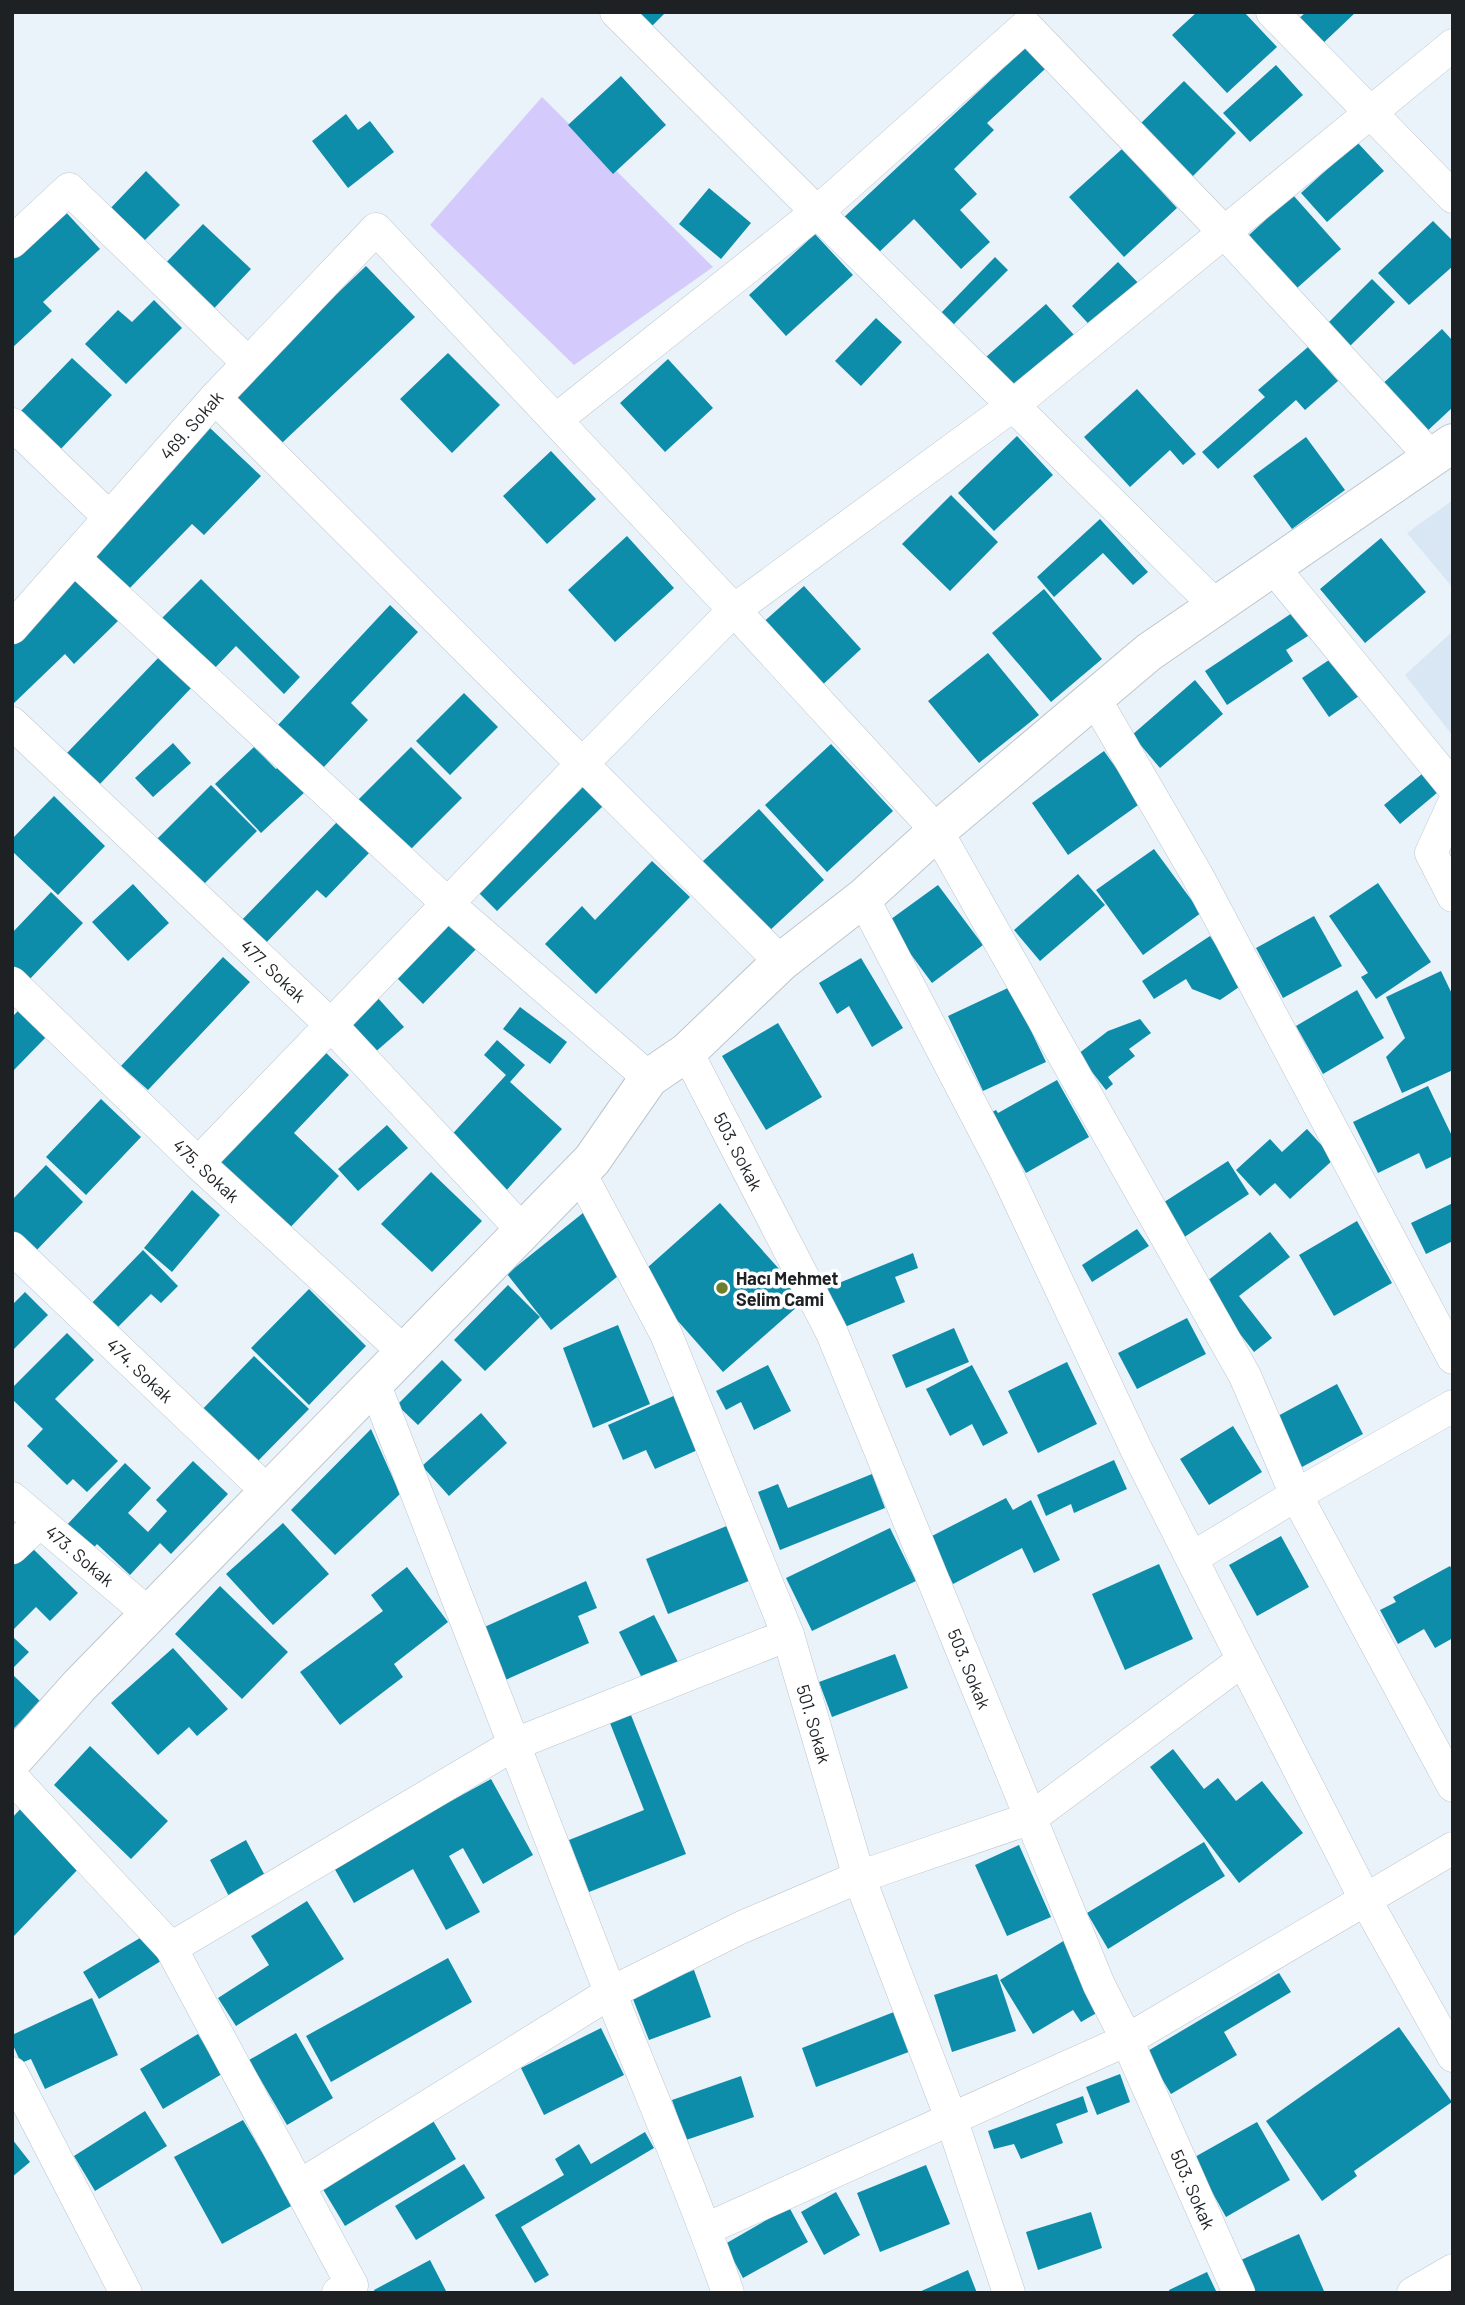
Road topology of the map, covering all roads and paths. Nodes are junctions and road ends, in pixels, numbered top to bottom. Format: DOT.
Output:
graph roads {
  1 [pos="616,12"];
  2 [pos="1272,12"];
  3 [pos="1453,45"];
  4 [pos="1369,111"];
  5 [pos="1453,197"];
  6 [pos="817,212"];
  7 [pos="1224,232"];
  8 [pos="12,242"];
  9 [pos="248,363"];
  10 [pos="215,398"];
  11 [pos="1012,406"];
  12 [pos="557,419"];
  13 [pos="12,424"];
  14 [pos="1442,451"];
  15 [pos="109,517"];
  16 [pos="75,559"];
  17 [pos="1273,567"];
  18 [pos="1216,606"];
  19 [pos="734,610"];
  20 [pos="12,628"];
  21 [pos="1095,699"];
  22 [pos="12,723"];
  23 [pos="580,765"];
  24 [pos="1453,787"];
  25 [pos="1453,805"];
  26 [pos="937,831"];
  27 [pos="1453,896"];
  28 [pos="863,898"];
  29 [pos="448,904"];
  30 [pos="780,962"];
  31 [pos="12,983"];
  32 [pos="331,1025"];
  33 [pos="687,1052"];
  34 [pos="649,1078"];
  35 [pos="198,1163"];
  36 [pos="580,1173"];
  37 [pos="523,1231"];
  38 [pos="12,1248"];
  39 [pos="404,1352"];
  40 [pos="1453,1358"];
  41 [pos="374,1383"];
  42 [pos="1453,1406"];
  43 [pos="268,1492"];
  44 [pos="1296,1495"];
  45 [pos="12,1498"];
  46 [pos="40,1522"];
  47 [pos="12,1548"];
  48 [pos="1192,1558"];
  49 [pos="149,1614"];
  50 [pos="788,1636"];
  51 [pos="1243,1660"];
  52 [pos="516,1744"];
  53 [pos="12,1761"];
  54 [pos="12,1777"];
  55 [pos="1453,1786"];
  56 [pos="1031,1818"];
  57 [pos="1453,1848"];
  58 [pos="859,1877"];
  59 [pos="1365,1899"];
  60 [pos="171,1948"];
  61 [pos="610,1993"];
  62 [pos="1127,2040"];
  63 [pos="1453,2056"];
  64 [pos="12,2073"];
  65 [pos="951,2118"];
  66 [pos="299,2186"];
  67 [pos="706,2229"];
  68 [pos="1453,2270"];
  69 [pos="349,2290"];
  70 [pos="126,2293"];
  71 [pos="728,2293"];
  72 [pos="1009,2293"];
  73 [pos="1240,2293"];
  74 [pos="1413,2293"];
  1 -- 6 [label="street"];
  2 -- 4 [label="street"];
  3 -- 4 [label="street"];
  4 -- 5 [label="street"];
  4 -- 7 [label="street"];
  6 -- 7 [label="street"];
  6 -- 11 [label="street"];
  6 -- 12 [label="street"];
  7 -- 11 [label="street"];
  7 -- 14 [label="street"];
  8 -- 9 [label="street"];
  9 -- 10 [label="street, 469. Sokak"];
  9 -- 12 [label="street, 469. Sokak"];
  10 -- 15 [label="street, 469. Sokak"];
  10 -- 23 [label="street"];
  11 -- 18 [label="street"];
  11 -- 19 [label="street"];
  12 -- 19 [label="street"];
  13 -- 15 [label="street"];
  14 -- 17 [label="street"];
  15 -- 16 [label="street, 469. Sokak"];
  16 -- 20 [label="street, 469. Sokak"];
  16 -- 29 [label="street"];
  17 -- 18 [label="street"];
  17 -- 24 [label="street"];
  18 -- 21 [label="street"];
  19 -- 23 [label="street"];
  19 -- 26 [label="street"];
  21 -- 26 [label="street"];
  21 -- 40 [label="street"];
  22 -- 32 [label="street, 477. Sokak"];
  23 -- 29 [label="street"];
  23 -- 30 [label="street"];
  25 -- 27 [label="street"];
  26 -- 28 [label="street"];
  26 -- 44 [label="street"];
  28 -- 30 [label="street"];
  28 -- 48 [label="street"];
  29 -- 32 [label="street"];
  29 -- 34 [label="street"];
  30 -- 33 [label="street"];
  31 -- 35 [label="street, 475. Sokak"];
  32 -- 35 [label="street"];
  32 -- 37 [label="street, 477. Sokak"];
  33 -- 34 [label="street"];
  33 -- 56 [label="street, 503. Sokak"];
  34 -- 36 [label="street"];
  35 -- 39 [label="street, 475. Sokak"];
  36 -- 37 [label="street"];
  36 -- 50 [label="street, 501. Sokak"];
  37 -- 39 [label="street"];
  38 -- 43 [label="street, 474. Sokak"];
  39 -- 41 [label="street"];
  41 -- 43 [label="street"];
  41 -- 52 [label="street"];
  42 -- 44 [label="street"];
  43 -- 49 [label="street"];
  44 -- 48 [label="street"];
  44 -- 55 [label="street"];
  45 -- 46 [label="street, 473. Sokak"];
  46 -- 47 [label="street"];
  46 -- 49 [label="street, 473. Sokak"];
  48 -- 51 [label="street"];
  49 -- 53 [label="street"];
  50 -- 52 [label="street"];
  50 -- 58 [label="street, 501. Sokak"];
  51 -- 56 [label="street"];
  51 -- 59 [label="street"];
  52 -- 60 [label="street"];
  52 -- 61 [label="street"];
  54 -- 60 [label="street"];
  56 -- 58 [label="street"];
  56 -- 62 [label="street, 503. Sokak"];
  57 -- 59 [label="street"];
  58 -- 61 [label="street"];
  58 -- 65 [label="street, 501. Sokak"];
  59 -- 62 [label="street"];
  59 -- 63 [label="street"];
  60 -- 66 [label="street"];
  61 -- 66 [label="street"];
  61 -- 67 [label="street"];
  62 -- 65 [label="street"];
  62 -- 73 [label="street, 503. Sokak"];
  64 -- 70 [label="street"];
  65 -- 67 [label="street"];
  65 -- 72 [label="street, 501. Sokak"];
  66 -- 69 [label="street"];
  67 -- 71 [label="street"];
  68 -- 74 [label="street"];
}
